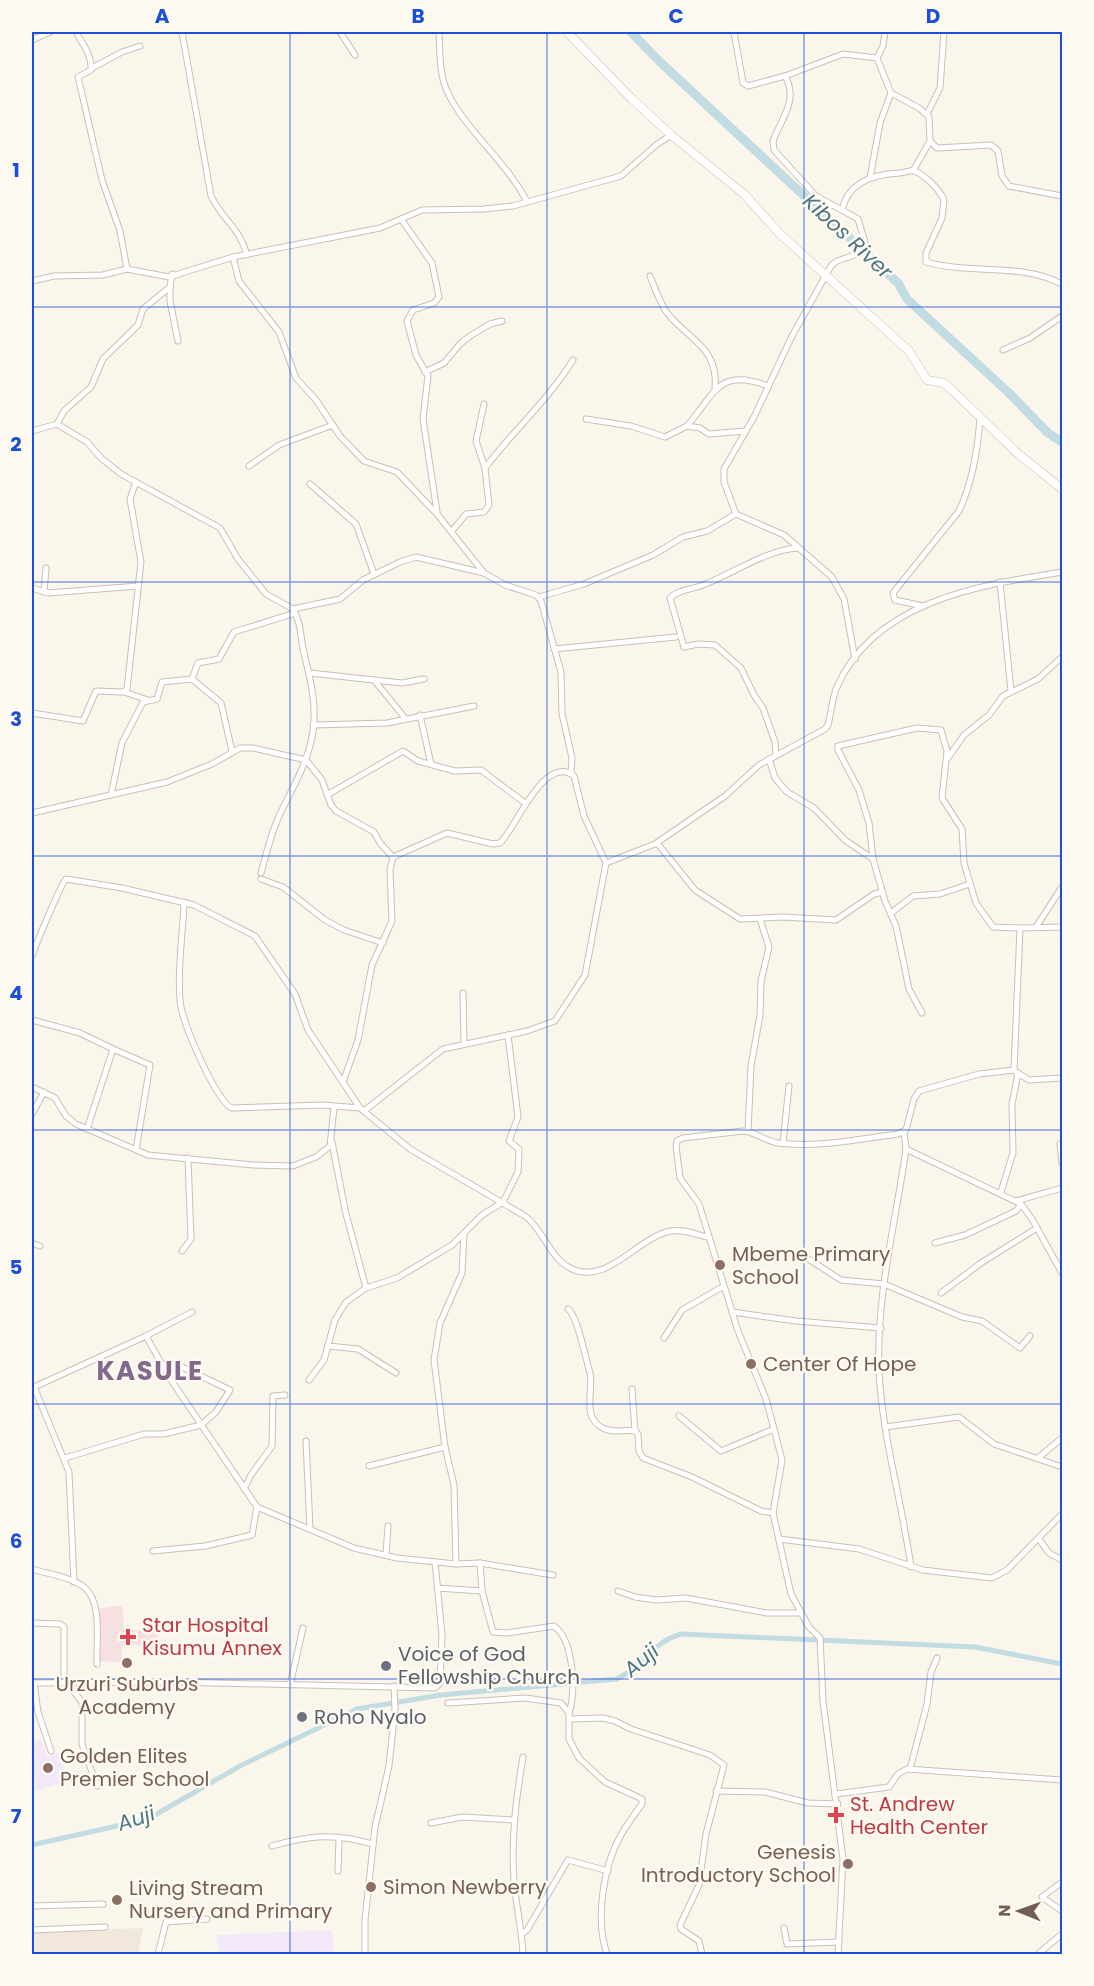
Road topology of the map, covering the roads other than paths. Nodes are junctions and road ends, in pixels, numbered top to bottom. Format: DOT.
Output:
graph roads {
  1 [pos="50,32"];
  2 [pos="76,32"];
  3 [pos="182,32"];
  4 [pos="340,32"];
  5 [pos="439,32"];
  6 [pos="567,32"];
  7 [pos="734,32"];
  8 [pos="885,32"];
  9 [pos="944,32"];
  10 [pos="35,36"];
  11 [pos="141,46"];
  12 [pos="355,55"];
  13 [pos="877,58"];
  14 [pos="92,68"];
  15 [pos="785,76"];
  16 [pos="891,93"];
  17 [pos="927,114"];
  18 [pos="671,135"];
  19 [pos="930,141"];
  20 [pos="913,171"];
  21 [pos="870,178"];
  22 [pos="1062,196"];
  23 [pos="527,202"];
  24 [pos="842,210"];
  25 [pos="401,219"];
  26 [pos="248,255"];
  27 [pos="233,257"];
  28 [pos="127,269"];
  29 [pos="172,274"];
  30 [pos="827,275"];
  31 [pos="650,276"];
  32 [pos="32,281"];
  33 [pos="1062,284"];
  34 [pos="170,287"];
  35 [pos="1062,316"];
  36 [pos="502,321"];
  37 [pos="178,341"];
  38 [pos="1003,350"];
  39 [pos="573,360"];
  40 [pos="425,372"];
  41 [pos="768,386"];
  42 [pos="715,389"];
  43 [pos="484,404"];
  44 [pos="980,417"];
  45 [pos="586,419"];
  46 [pos="57,424"];
  47 [pos="333,425"];
  48 [pos="687,426"];
  49 [pos="32,431"];
  50 [pos="746,431"];
  51 [pos="249,466"];
  52 [pos="485,468"];
  53 [pos="136,482"];
  54 [pos="310,484"];
  55 [pos="1062,489"];
  56 [pos="437,514"];
  57 [pos="736,514"];
  58 [pos="452,531"];
  59 [pos="798,548"];
  60 [pos="46,568"];
  61 [pos="1062,572"];
  62 [pos="484,573"];
  63 [pos="374,574"];
  64 [pos="1000,582"];
  65 [pos="138,586"];
  66 [pos="32,588"];
  67 [pos="44,592"];
  68 [pos="539,597"];
  69 [pos="925,606"];
  70 [pos="294,611"];
  71 [pos="675,637"];
  72 [pos="554,649"];
  73 [pos="1062,657"];
  74 [pos="855,659"];
  75 [pos="310,673"];
  76 [pos="192,679"];
  77 [pos="424,679"];
  78 [pos="374,680"];
  79 [pos="123,692"];
  80 [pos="1011,692"];
  81 [pos="148,700"];
  82 [pos="474,706"];
  83 [pos="32,713"];
  84 [pos="420,715"];
  85 [pos="405,718"];
  86 [pos="313,725"];
  87 [pos="232,751"];
  88 [pos="776,755"];
  89 [pos="769,759"];
  90 [pos="306,760"];
  91 [pos="946,761"];
  92 [pos="431,764"];
  93 [pos="571,773"];
  94 [pos="111,795"];
  95 [pos="327,795"];
  96 [pos="525,803"];
  97 [pos="32,813"];
  98 [pos="657,843"];
  99 [pos="393,857"];
  100 [pos="873,859"];
  101 [pos="606,863"];
  102 [pos="970,884"];
  103 [pos="1062,887"];
  104 [pos="883,892"];
  105 [pos="184,902"];
  106 [pos="891,913"];
  107 [pos="760,919"];
  108 [pos="1036,927"];
  109 [pos="1062,927"];
  110 [pos="1020,928"];
  111 [pos="383,943"];
  112 [pos="32,956"];
  113 [pos="463,993"];
  114 [pos="922,1013"];
  115 [pos="32,1020"];
  116 [pos="508,1035"];
  117 [pos="464,1043"];
  118 [pos="113,1049"];
  119 [pos="1016,1072"];
  120 [pos="1062,1078"];
  121 [pos="343,1082"];
  122 [pos="789,1086"];
  123 [pos="32,1087"];
  124 [pos="44,1092"];
  125 [pos="334,1108"];
  126 [pos="362,1110"];
  127 [pos="32,1114"];
  128 [pos="87,1129"];
  129 [pos="748,1131"];
  130 [pos="904,1132"];
  131 [pos="332,1141"];
  132 [pos="783,1143"];
  133 [pos="1060,1144"];
  134 [pos="906,1149"];
  135 [pos="136,1150"];
  136 [pos="188,1158"];
  137 [pos="1062,1163"];
  138 [pos="1062,1188"];
  139 [pos="1000,1192"];
  140 [pos="503,1202"];
  141 [pos="1018,1202"];
  142 [pos="1037,1228"];
  143 [pos="464,1234"];
  144 [pos="707,1237"];
  145 [pos="32,1243"];
  146 [pos="935,1243"];
  147 [pos="40,1246"];
  148 [pos="182,1251"];
  149 [pos="810,1260"];
  150 [pos="1062,1271"];
  151 [pos="884,1284"];
  152 [pos="724,1286"];
  153 [pos="366,1288"];
  154 [pos="941,1293"];
  155 [pos="568,1309"];
  156 [pos="192,1312"];
  157 [pos="732,1312"];
  158 [pos="881,1329"];
  159 [pos="146,1336"];
  160 [pos="1030,1336"];
  161 [pos="664,1338"];
  162 [pos="328,1346"];
  163 [pos="182,1367"];
  164 [pos="396,1373"];
  165 [pos="309,1380"];
  166 [pos="33,1388"];
  167 [pos="632,1389"];
  168 [pos="285,1395"];
  169 [pos="679,1416"];
  170 [pos="201,1425"];
  171 [pos="885,1427"];
  172 [pos="774,1429"];
  173 [pos="635,1431"];
  174 [pos="1062,1438"];
  175 [pos="306,1441"];
  176 [pos="445,1448"];
  177 [pos="65,1458"];
  178 [pos="1038,1458"];
  179 [pos="369,1466"];
  180 [pos="1062,1467"];
  181 [pos="244,1489"];
  182 [pos="257,1507"];
  183 [pos="773,1513"];
  184 [pos="1062,1514"];
  185 [pos="388,1526"];
  186 [pos="310,1529"];
  187 [pos="779,1539"];
  188 [pos="1039,1539"];
  189 [pos="153,1551"];
  190 [pos="386,1555"];
  191 [pos="1060,1559"];
  192 [pos="435,1562"];
  193 [pos="480,1563"];
  194 [pos="456,1564"];
  195 [pos="911,1567"];
  196 [pos="32,1569"];
  197 [pos="553,1575"];
  198 [pos="74,1582"];
  199 [pos="437,1588"];
  200 [pos="482,1591"];
  201 [pos="618,1591"];
  202 [pos="800,1613"];
  203 [pos="32,1623"];
  204 [pos="303,1628"];
  205 [pos="938,1658"];
  206 [pos="97,1664"];
  207 [pos="33,1683"];
  208 [pos="65,1683"];
  209 [pos="290,1685"];
  210 [pos="394,1686"];
  211 [pos="448,1703"];
  212 [pos="569,1716"];
  213 [pos="51,1751"];
  214 [pos="523,1757"];
  215 [pos="910,1769"];
  216 [pos="1062,1780"];
  217 [pos="97,1786"];
  218 [pos="716,1791"];
  219 [pos="836,1794"];
  220 [pos="838,1804"];
  221 [pos="513,1820"];
  222 [pos="431,1823"];
  223 [pos="339,1837"];
  224 [pos="373,1844"];
  225 [pos="272,1846"];
  226 [pos="338,1871"];
  227 [pos="609,1871"];
  228 [pos="1062,1882"];
  229 [pos="103,1904"];
  230 [pos="32,1906"];
  231 [pos="1062,1911"];
  232 [pos="207,1919"];
  233 [pos="105,1927"];
  234 [pos="784,1928"];
  235 [pos="32,1930"];
  236 [pos="523,1933"];
  237 [pos="1062,1934"];
  238 [pos="838,1942"];
  239 [pos="158,1954"];
  240 [pos="365,1954"];
  241 [pos="523,1954"];
  242 [pos="607,1954"];
  243 [pos="702,1954"];
  244 [pos="838,1954"];
  245 [pos="1038,1954"];
  1 -- 10 [label="street"];
  2 -- 14 [label="street"];
  3 -- 26 [label="street"];
  4 -- 12 [label="street"];
  5 -- 23 [label="street"];
  6 -- 18 [label="main road"];
  7 -- 15 [label="street"];
  8 -- 13 [label="street"];
  9 -- 17 [label="street"];
  11 -- 14 [label="street"];
  13 -- 15 [label="street"];
  13 -- 16 [label="street"];
  14 -- 28 [label="street"];
  15 -- 24 [label="street"];
  16 -- 17 [label="street"];
  16 -- 21 [label="street"];
  17 -- 19 [label="street"];
  18 -- 23 [label="street"];
  18 -- 30 [label="main road"];
  19 -- 20 [label="street"];
  19 -- 22 [label="street"];
  20 -- 21 [label="street"];
  20 -- 33 [label="street"];
  21 -- 24 [label="street"];
  23 -- 25 [label="street"];
  24 -- 30 [label="street"];
  25 -- 26 [label="street"];
  25 -- 40 [label="street"];
  26 -- 27 [label="street"];
  27 -- 29 [label="street"];
  27 -- 47 [label="street"];
  28 -- 29 [label="street"];
  28 -- 32 [label="street"];
  29 -- 34 [label="street"];
  30 -- 41 [label="street"];
  30 -- 44 [label="main road"];
  31 -- 42 [label="street"];
  34 -- 37 [label="street"];
  34 -- 46 [label="street"];
  35 -- 38 [label="street"];
  36 -- 40 [label="street"];
  39 -- 52 [label="street"];
  40 -- 56 [label="street"];
  41 -- 42 [label="street"];
  41 -- 50 [label="street"];
  42 -- 48 [label="street"];
  43 -- 52 [label="street"];
  44 -- 55 [label="main road"];
  44 -- 69 [label="street"];
  45 -- 48 [label="street"];
  46 -- 49 [label="street"];
  46 -- 53 [label="street"];
  47 -- 51 [label="street"];
  47 -- 56 [label="street"];
  48 -- 50 [label="street"];
  50 -- 57 [label="street"];
  52 -- 58 [label="street"];
  53 -- 65 [label="street"];
  53 -- 70 [label="street"];
  54 -- 63 [label="street"];
  56 -- 58 [label="street"];
  57 -- 59 [label="street"];
  57 -- 68 [label="street"];
  58 -- 62 [label="street"];
  59 -- 74 [label="street"];
  59 -- 88 [label="street"];
  60 -- 67 [label="street"];
  61 -- 64 [label="street"];
  62 -- 63 [label="street"];
  62 -- 68 [label="street"];
  63 -- 70 [label="street"];
  64 -- 69 [label="street"];
  64 -- 80 [label="street"];
  65 -- 67 [label="street"];
  65 -- 79 [label="street"];
  66 -- 67 [label="street"];
  68 -- 72 [label="street"];
  69 -- 74 [label="street"];
  70 -- 75 [label="street"];
  70 -- 76 [label="street"];
  71 -- 72 [label="street"];
  72 -- 93 [label="street"];
  73 -- 80 [label="street"];
  74 -- 88 [label="street"];
  75 -- 78 [label="street"];
  75 -- 86 [label="street"];
  76 -- 81 [label="street"];
  76 -- 87 [label="street"];
  77 -- 78 [label="street"];
  78 -- 85 [label="street"];
  79 -- 81 [label="street"];
  79 -- 83 [label="street"];
  80 -- 91 [label="street"];
  81 -- 94 [label="street"];
  82 -- 84 [label="street"];
  84 -- 85 [label="street"];
  84 -- 92 [label="street"];
  85 -- 86 [label="street"];
  86 -- 90 [label="street"];
  87 -- 90 [label="street"];
  87 -- 94 [label="street"];
  88 -- 89 [label="street"];
  89 -- 98 [label="street"];
  89 -- 100 [label="street"];
  90 -- 95 [label="street"];
  90 -- 111 [label="street"];
  91 -- 100 [label="street"];
  91 -- 102 [label="street"];
  92 -- 95 [label="street"];
  92 -- 96 [label="street"];
  93 -- 96 [label="street"];
  93 -- 101 [label="street"];
  94 -- 97 [label="street"];
  95 -- 99 [label="street"];
  96 -- 99 [label="street"];
  98 -- 101 [label="street"];
  98 -- 107 [label="street"];
  99 -- 111 [label="street"];
  100 -- 104 [label="street"];
  101 -- 116 [label="street"];
  102 -- 106 [label="street"];
  102 -- 110 [label="street"];
  103 -- 108 [label="street"];
  104 -- 106 [label="street"];
  104 -- 107 [label="street"];
  105 -- 112 [label="street"];
  105 -- 121 [label="street"];
  105 -- 125 [label="street"];
  106 -- 114 [label="street"];
  107 -- 129 [label="street"];
  108 -- 109 [label="street"];
  108 -- 110 [label="street"];
  110 -- 119 [label="street"];
  111 -- 121 [label="street"];
  113 -- 117 [label="street"];
  115 -- 118 [label="street"];
  116 -- 117 [label="street"];
  116 -- 140 [label="street"];
  117 -- 126 [label="street"];
  118 -- 128 [label="street"];
  118 -- 135 [label="street"];
  119 -- 120 [label="street"];
  119 -- 130 [label="street"];
  119 -- 139 [label="street"];
  121 -- 126 [label="street"];
  122 -- 132 [label="street"];
  123 -- 124 [label="street"];
  124 -- 127 [label="street"];
  124 -- 128 [label="street"];
  125 -- 126 [label="street"];
  125 -- 131 [label="street"];
  126 -- 140 [label="street"];
  128 -- 135 [label="street"];
  129 -- 132 [label="street"];
  129 -- 144 [label="street"];
  130 -- 132 [label="street"];
  130 -- 134 [label="street"];
  131 -- 136 [label="street"];
  131 -- 153 [label="street"];
  133 -- 137 [label="street"];
  134 -- 139 [label="street"];
  134 -- 151 [label="street"];
  135 -- 136 [label="street"];
  136 -- 148 [label="street"];
  138 -- 141 [label="street"];
  139 -- 141 [label="street"];
  140 -- 143 [label="street"];
  140 -- 144 [label="street"];
  141 -- 142 [label="street"];
  141 -- 146 [label="street"];
  142 -- 150 [label="street"];
  142 -- 154 [label="street"];
  143 -- 153 [label="street"];
  143 -- 176 [label="street"];
  144 -- 152 [label="street"];
  145 -- 147 [label="street"];
  149 -- 151 [label="street"];
  151 -- 158 [label="street"];
  151 -- 160 [label="street"];
  152 -- 157 [label="street"];
  152 -- 161 [label="street"];
  153 -- 162 [label="street"];
  155 -- 173 [label="street"];
  156 -- 159 [label="street"];
  157 -- 158 [label="street"];
  157 -- 172 [label="street"];
  158 -- 171 [label="street"];
  159 -- 166 [label="street"];
  159 -- 170 [label="street"];
  162 -- 164 [label="street"];
  162 -- 165 [label="street"];
  163 -- 170 [label="street"];
  166 -- 177 [label="street"];
  167 -- 173 [label="street"];
  168 -- 181 [label="street"];
  169 -- 172 [label="street"];
  170 -- 177 [label="street"];
  170 -- 181 [label="street"];
  171 -- 178 [label="street"];
  171 -- 195 [label="street"];
  172 -- 183 [label="street"];
  173 -- 183 [label="street"];
  174 -- 178 [label="street"];
  175 -- 186 [label="street"];
  176 -- 179 [label="street"];
  176 -- 194 [label="street"];
  177 -- 198 [label="street"];
  178 -- 180 [label="street"];
  181 -- 182 [label="street"];
  182 -- 186 [label="street"];
  182 -- 189 [label="street"];
  183 -- 187 [label="street"];
  184 -- 188 [label="street"];
  185 -- 190 [label="street"];
  186 -- 190 [label="street"];
  187 -- 195 [label="street"];
  187 -- 202 [label="street"];
  188 -- 191 [label="street"];
  188 -- 195 [label="street"];
  190 -- 192 [label="street"];
  192 -- 194 [label="street"];
  192 -- 199 [label="street"];
  193 -- 194 [label="street"];
  193 -- 197 [label="street"];
  193 -- 200 [label="street"];
  196 -- 198 [label="street"];
  198 -- 206 [label="street"];
  199 -- 200 [label="street"];
  199 -- 210 [label="street"];
  200 -- 212 [label="street"];
  201 -- 202 [label="street"];
  202 -- 219 [label="street"];
  203 -- 208 [label="street"];
  204 -- 209 [label="street"];
  205 -- 215 [label="street"];
  207 -- 208 [label="street"];
  207 -- 213 [label="street"];
  208 -- 209 [label="street"];
  208 -- 217 [label="street"];
  209 -- 210 [label="street"];
  210 -- 224 [label="street"];
  211 -- 212 [label="street"];
  212 -- 218 [label="street"];
  212 -- 227 [label="street"];
  214 -- 221 [label="street"];
  215 -- 216 [label="street"];
  215 -- 219 [label="street"];
  218 -- 220 [label="street"];
  218 -- 243 [label="street"];
  219 -- 220 [label="street"];
  220 -- 238 [label="street"];
  221 -- 222 [label="street"];
  221 -- 236 [label="street"];
  223 -- 224 [label="street"];
  223 -- 225 [label="street"];
  223 -- 226 [label="street"];
  224 -- 240 [label="street"];
  227 -- 236 [label="street"];
  227 -- 242 [label="street"];
  228 -- 231 [label="street"];
  229 -- 230 [label="street"];
  232 -- 239 [label="street"];
  233 -- 235 [label="street"];
  234 -- 238 [label="street"];
  236 -- 241 [label="street"];
  237 -- 245 [label="street"];
  238 -- 244 [label="street"];
}
